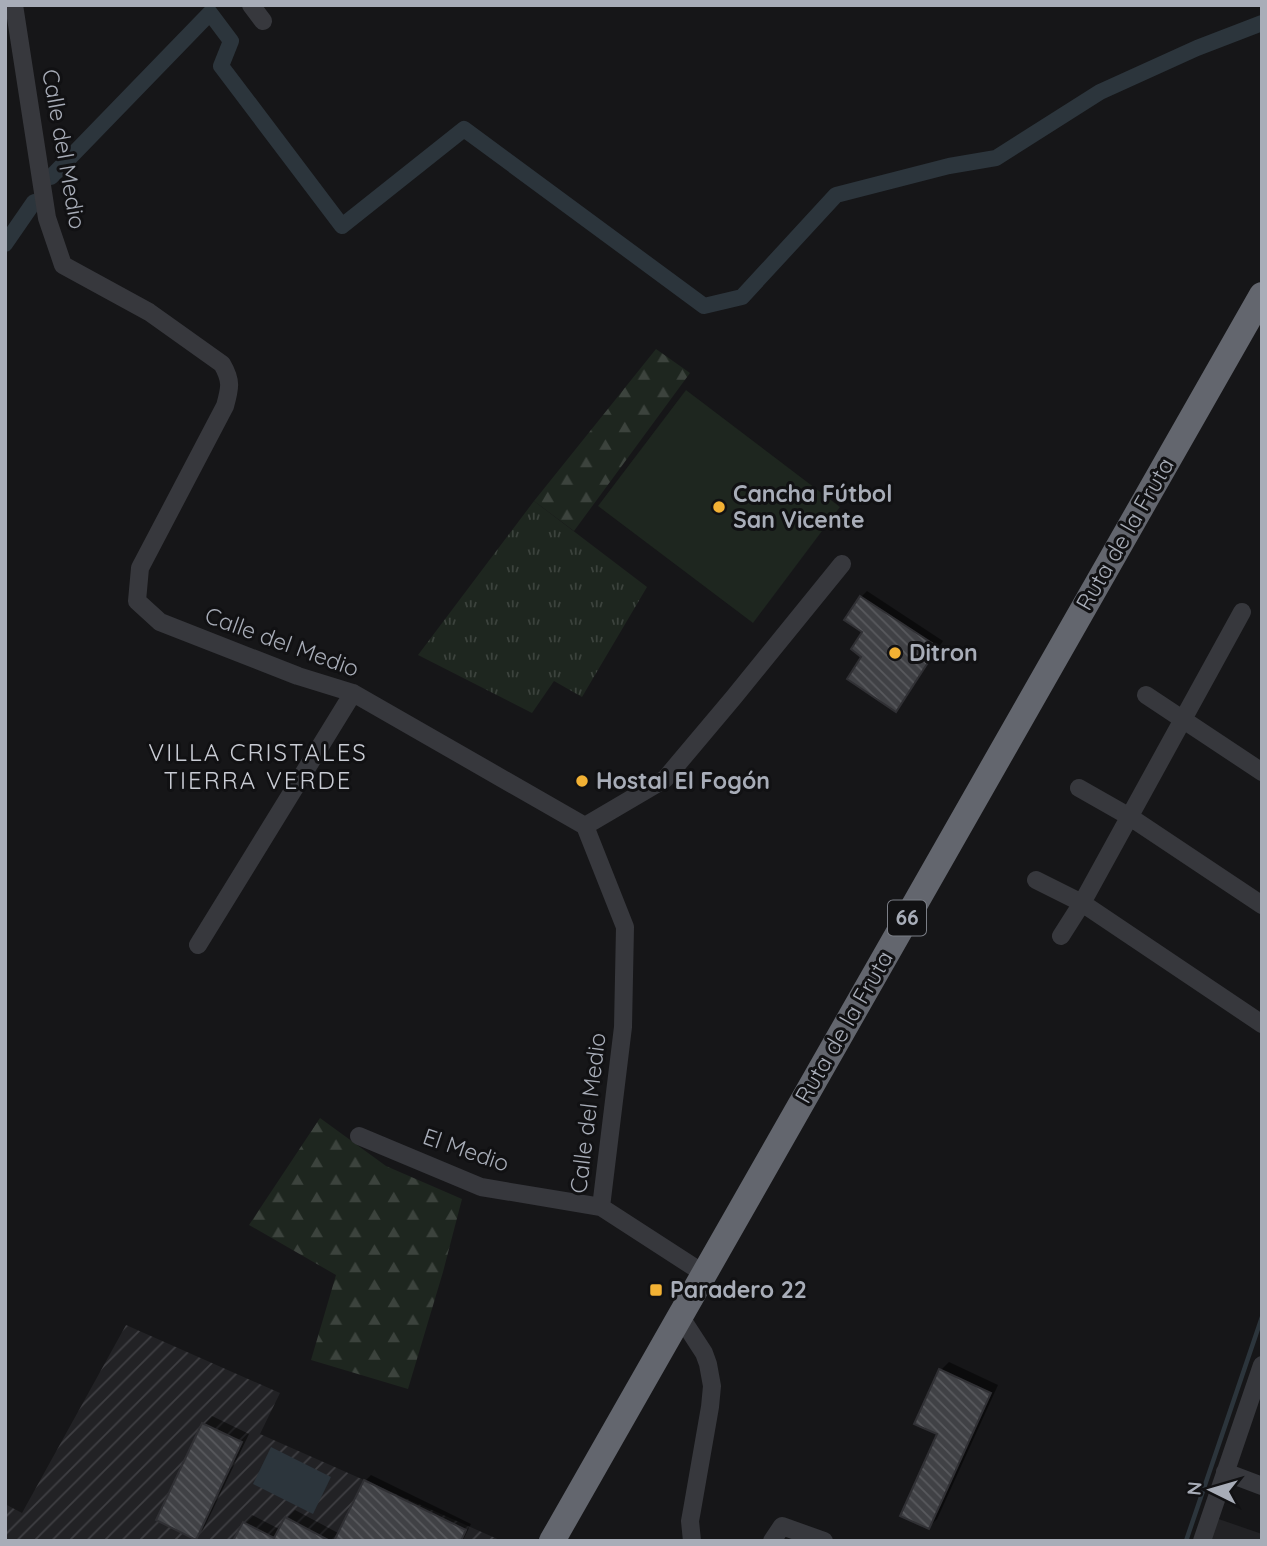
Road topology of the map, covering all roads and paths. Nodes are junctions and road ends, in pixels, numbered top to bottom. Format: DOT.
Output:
graph roads {
  1 [pos="14,5"];
  2 [pos="251,5"];
  3 [pos="263,21"];
  4 [pos="1262,295"];
  5 [pos="842,564"];
  6 [pos="1242,612"];
  7 [pos="353,693"];
  8 [pos="1146,695"];
  9 [pos="1184,720"];
  10 [pos="1262,772"];
  11 [pos="1079,788"];
  12 [pos="1130,817"];
  13 [pos="585,826"];
  14 [pos="1036,880"];
  15 [pos="1082,903"];
  16 [pos="1262,905"];
  17 [pos="1060,936"];
  18 [pos="198,945"];
  19 [pos="1262,1024"];
  20 [pos="359,1136"];
  21 [pos="601,1207"];
  22 [pos="703,1273"];
  23 [pos="680,1316"];
  24 [pos="1262,1365"];
  25 [pos="1255,1409"];
  26 [pos="1225,1472"];
  27 [pos="1262,1486"];
  28 [pos="552,1541"];
  29 [pos="692,1541"];
  30 [pos="772,1541"];
  31 [pos="824,1541"];
  32 [pos="1202,1541"];
  1 -- 7 [label="street, Calle del Medio"];
  2 -- 3 [label="street"];
  4 -- 22 [label="highway, Ruta de la Fruta / 66"];
  5 -- 13 [label="street"];
  6 -- 9 [label="street"];
  7 -- 13 [label="street, Calle del Medio"];
  7 -- 18 [label="street"];
  8 -- 9 [label="street"];
  9 -- 10 [label="street"];
  9 -- 12 [label="street"];
  11 -- 12 [label="street"];
  12 -- 15 [label="street"];
  12 -- 16 [label="street"];
  13 -- 21 [label="street, Calle del Medio"];
  14 -- 15 [label="street"];
  15 -- 17 [label="street"];
  15 -- 19 [label="street"];
  20 -- 21 [label="street, El Medio"];
  21 -- 22 [label="street, Calle del Medio"];
  22 -- 23 [label="highway, Ruta de la Fruta / 66"];
  23 -- 28 [label="highway, Ruta de la Fruta / 66"];
  23 -- 29 [label="street"];
  24 -- 25 [label="street"];
  25 -- 26 [label="street"];
  26 -- 27 [label="street"];
  26 -- 32 [label="street"];
  30 -- 31 [label="street"];
}
